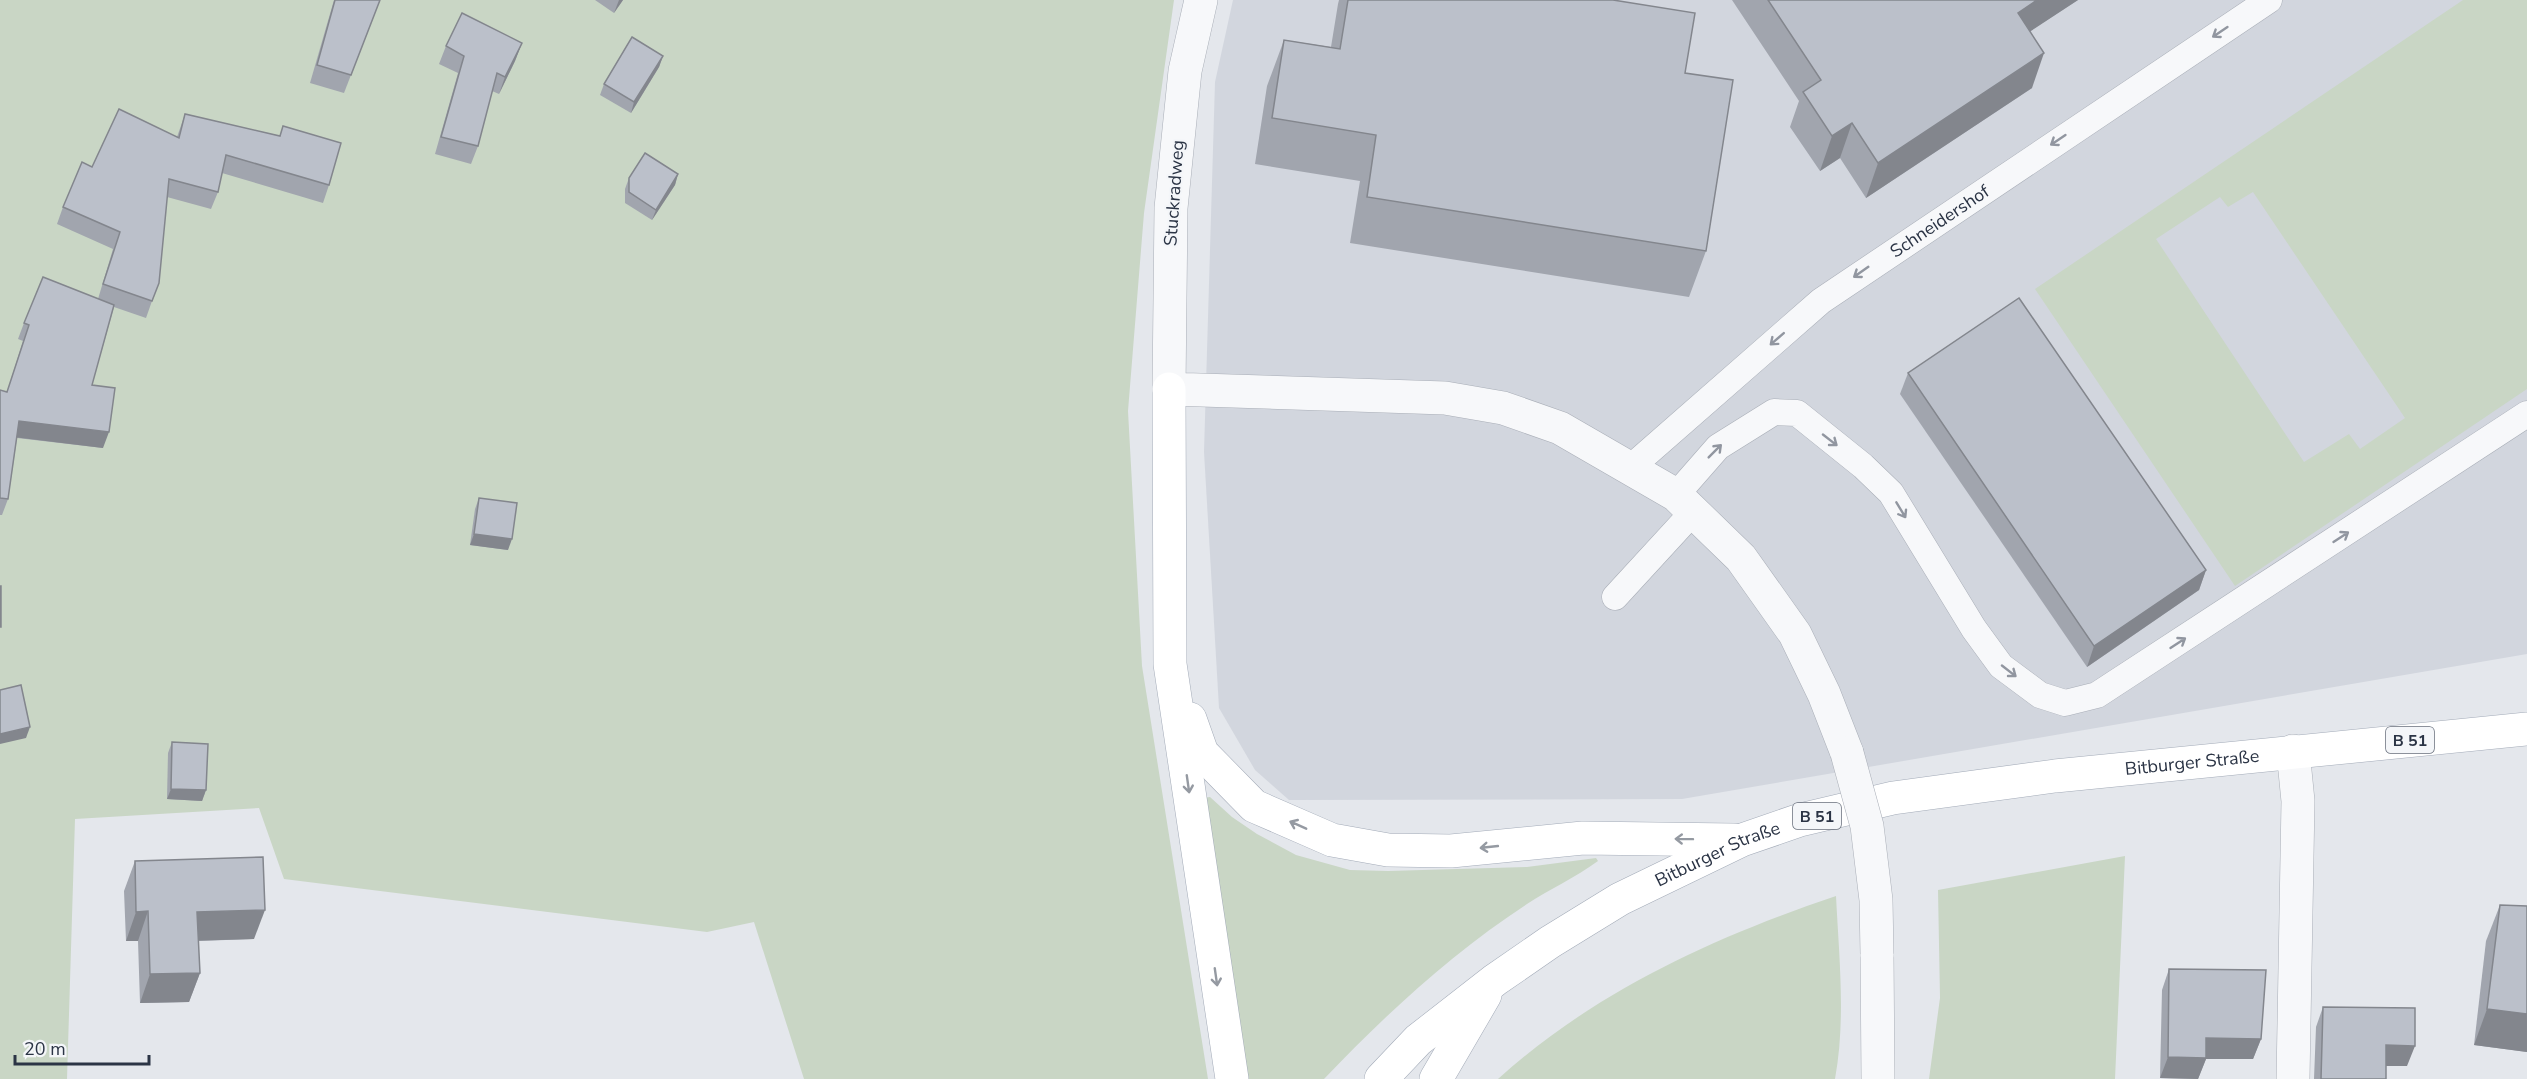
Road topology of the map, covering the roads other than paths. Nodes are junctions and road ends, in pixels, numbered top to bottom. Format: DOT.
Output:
graph roads {
  1 [pos="1201,0"];
  2 [pos="2269,0"];
  3 [pos="1169,389"];
  4 [pos="2527,414"];
  5 [pos="1629,469"];
  6 [pos="1685,503"];
  7 [pos="1615,597"];
  8 [pos="1170,664"];
  9 [pos="2527,729"];
  10 [pos="2293,751"];
  11 [pos="1742,840"];
  12 [pos="1495,980"];
  13 [pos="1232,1079"];
  14 [pos="1381,1079"];
  15 [pos="1436,1079"];
  16 [pos="1878,1079"];
  17 [pos="2293,1079"];
  1 -- 3 [label="street, Stuckradweg"];
  2 -- 5 [label="lane, Schneidershof, one-way"];
  3 -- 5 [label="street"];
  3 -- 8 [label="main road"];
  6 -- 4 [label="lane, one-way"];
  5 -- 6 [label="street"];
  6 -- 7 [label="lane"];
  6 -- 16 [label="street, bridge"];
  11 -- 8 [label="main road, one-way"];
  8 -- 13 [label="main road, one-way"];
  9 -- 10 [label="main road, Bitburger Straße / B 51"];
  10 -- 11 [label="main road, Bitburger Straße / B 51"];
  10 -- 17 [label="street"];
  11 -- 12 [label="main road, Bitburger Straße / B 51"];
  12 -- 14 [label="main road, Bitburger Straße / B 51"];
  12 -- 15 [label="main road"];
}
